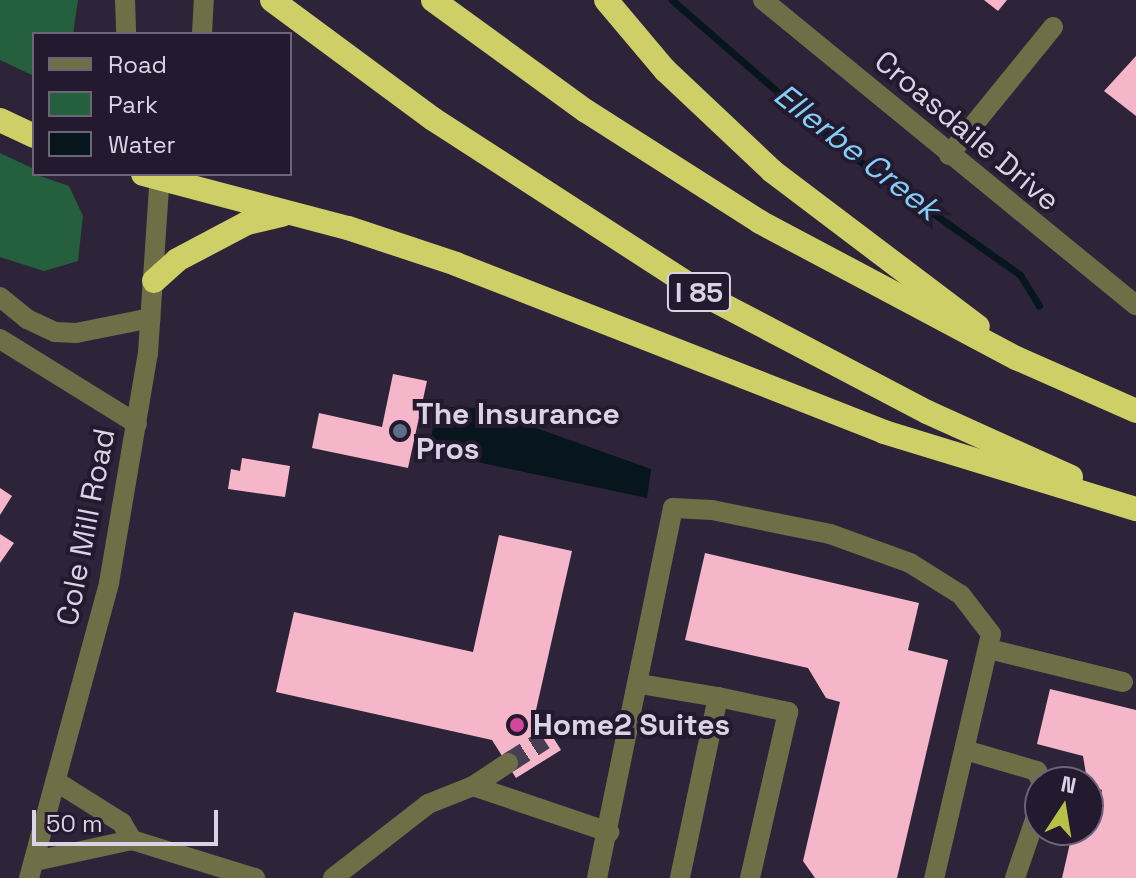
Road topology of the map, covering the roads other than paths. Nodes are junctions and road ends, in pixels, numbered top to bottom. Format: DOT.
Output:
graph roads {
  1 [pos="125,0"];
  2 [pos="204,0"];
  3 [pos="272,0"];
  4 [pos="433,0"];
  5 [pos="606,0"];
  6 [pos="763,0"];
  7 [pos="1053,27"];
  8 [pos="126,32"];
  9 [pos="202,32"];
  10 [pos="0,120"];
  11 [pos="32,135"];
  12 [pos="949,155"];
  13 [pos="154,176"];
  14 [pos="157,176"];
  15 [pos="288,214"];
  16 [pos="154,281"];
  17 [pos="0,297"];
  18 [pos="1136,305"];
  19 [pos="151,318"];
  20 [pos="0,339"];
  21 [pos="1016,358"];
  22 [pos="1136,411"];
  23 [pos="137,424"];
  24 [pos="1136,507"];
  25 [pos="989,649"];
  26 [pos="1123,682"];
  27 [pos="640,684"];
  28 [pos="718,697"];
  29 [pos="965,750"];
  30 [pos="508,763"];
  31 [pos="1024,767"];
  32 [pos="57,782"];
  33 [pos="473,786"];
  34 [pos="609,832"];
  35 [pos="132,840"];
  36 [pos="1026,846"];
  37 [pos="32,870"];
  38 [pos="255,878"];
  39 [pos="333,878"];
  40 [pos="597,878"];
  41 [pos="680,878"];
  42 [pos="750,878"];
  43 [pos="934,878"];
  44 [pos="1015,878"];
  1 -- 8 [label="street"];
  2 -- 9 [label="street"];
  3 -- 24 [label="highway, I 85"];
  4 -- 21 [label="highway"];
  5 -- 21 [label="highway"];
  6 -- 12 [label="street, Croasdaile Drive"];
  7 -- 12 [label="street"];
  10 -- 11 [label="highway"];
  12 -- 18 [label="street, Croasdaile Drive"];
  13 -- 16 [label="street, Cole Mill Road"];
  14 -- 15 [label="highway"];
  15 -- 16 [label="highway"];
  15 -- 24 [label="highway"];
  16 -- 19 [label="street, Cole Mill Road"];
  17 -- 19 [label="street"];
  19 -- 23 [label="street, Cole Mill Road"];
  20 -- 23 [label="street"];
  21 -- 22 [label="highway"];
  23 -- 32 [label="street, Cole Mill Road"];
  25 -- 26 [label="street"];
  25 -- 27 [label="street"];
  25 -- 29 [label="street"];
  27 -- 28 [label="street"];
  27 -- 34 [label="street"];
  28 -- 41 [label="street"];
  28 -- 42 [label="street"];
  29 -- 31 [label="street"];
  29 -- 43 [label="street"];
  30 -- 33 [label="street"];
  32 -- 35 [label="street"];
  32 -- 37 [label="street, Cole Mill Road"];
  33 -- 34 [label="street"];
  33 -- 39 [label="street"];
  34 -- 40 [label="street"];
  35 -- 37 [label="street"];
  35 -- 38 [label="street"];
  36 -- 44 [label="street"];
}
